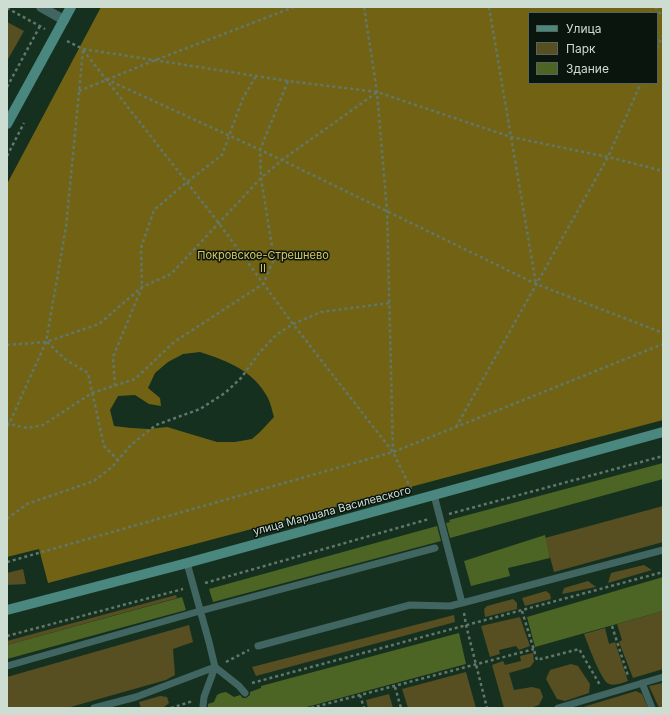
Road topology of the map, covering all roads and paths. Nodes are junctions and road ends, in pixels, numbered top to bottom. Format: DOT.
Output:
graph roads {
  1 [pos="41,7"];
  2 [pos="71,7"];
  3 [pos="294,7"];
  4 [pos="364,7"];
  5 [pos="489,7"];
  6 [pos="655,7"];
  7 [pos="7,8"];
  8 [pos="663,17"];
  9 [pos="64,20"];
  10 [pos="663,35"];
  11 [pos="658,46"];
  12 [pos="83,49"];
  13 [pos="153,60"];
  14 [pos="256,76"];
  15 [pos="106,79"];
  16 [pos="288,81"];
  17 [pos="641,84"];
  18 [pos="7,87"];
  19 [pos="79,91"];
  20 [pos="377,92"];
  21 [pos="7,124"];
  22 [pos="229,136"];
  23 [pos="511,137"];
  24 [pos="260,150"];
  25 [pos="608,157"];
  26 [pos="282,160"];
  27 [pos="663,171"];
  28 [pos="261,178"];
  29 [pos="187,182"];
  30 [pos="387,211"];
  31 [pos="218,222"];
  32 [pos="263,284"];
  33 [pos="536,284"];
  34 [pos="142,287"];
  35 [pos="390,303"];
  36 [pos="293,324"];
  37 [pos="663,333"];
  38 [pos="46,342"];
  39 [pos="663,344"];
  40 [pos="7,345"];
  41 [pos="115,386"];
  42 [pos="92,393"];
  43 [pos="8,424"];
  44 [pos="456,427"];
  45 [pos="663,432"];
  46 [pos="393,452"];
  47 [pos="663,456"];
  48 [pos="118,460"];
  49 [pos="434,495"];
  50 [pos="416,500"];
  51 [pos="440,516"];
  52 [pos="7,519"];
  53 [pos="435,548"];
  54 [pos="663,550"];
  55 [pos="7,562"];
  56 [pos="186,563"];
  57 [pos="663,572"];
  58 [pos="193,586"];
  59 [pos="462,603"];
  60 [pos="7,610"];
  61 [pos="522,610"];
  62 [pos="200,611"];
  63 [pos="466,625"];
  64 [pos="612,626"];
  65 [pos="7,636"];
  66 [pos="258,646"];
  67 [pos="534,649"];
  68 [pos="476,665"];
  69 [pos="7,666"];
  70 [pos="215,667"];
  71 [pos="663,677"];
  72 [pos="642,683"];
  73 [pos="239,686"];
  74 [pos="395,686"];
  75 [pos="632,686"];
  76 [pos="245,693"];
  77 [pos="605,694"];
  78 [pos="360,695"];
  79 [pos="204,697"];
  80 [pos="203,706"];
  81 [pos="318,707"];
  82 [pos="94,708"];
  83 [pos="171,708"];
  84 [pos="311,708"];
  85 [pos="364,708"];
  86 [pos="400,708"];
  87 [pos="487,708"];
  88 [pos="558,708"];
  89 [pos="652,708"];
  1 -- 9 [label="street"];
  2 -- 9 [label="main road"];
  3 -- 13 [label="path"];
  4 -- 20 [label="path"];
  5 -- 23 [label="path"];
  6 -- 8 [label="path"];
  7 -- 18 [label="path"];
  9 -- 21 [label="main road"];
  10 -- 11 [label="path"];
  12 -- 13 [label="path"];
  12 -- 15 [label="path"];
  12 -- 19 [label="path"];
  13 -- 14 [label="path"];
  13 -- 15 [label="path"];
  14 -- 16 [label="path"];
  14 -- 22 [label="path"];
  15 -- 19 [label="path"];
  15 -- 22 [label="path"];
  15 -- 29 [label="path"];
  16 -- 20 [label="path"];
  16 -- 24 [label="path"];
  17 -- 25 [label="path"];
  19 -- 38 [label="path"];
  20 -- 23 [label="path"];
  20 -- 26 [label="path"];
  20 -- 30 [label="path"];
  22 -- 24 [label="path"];
  22 -- 29 [label="path"];
  23 -- 25 [label="path"];
  23 -- 33 [label="path"];
  24 -- 26 [label="path"];
  24 -- 28 [label="path"];
  25 -- 27 [label="path"];
  25 -- 33 [label="path"];
  26 -- 28 [label="path"];
  26 -- 30 [label="path"];
  28 -- 31 [label="path"];
  28 -- 32 [label="path"];
  29 -- 31 [label="path"];
  29 -- 34 [label="path"];
  30 -- 33 [label="path"];
  30 -- 35 [label="path"];
  31 -- 32 [label="path"];
  31 -- 34 [label="path"];
  32 -- 36 [label="path"];
  32 -- 41 [label="path"];
  33 -- 37 [label="path"];
  33 -- 44 [label="path"];
  34 -- 38 [label="path"];
  34 -- 41 [label="path"];
  35 -- 36 [label="path"];
  35 -- 46 [label="path"];
  36 -- 46 [label="path"];
  36 -- 48 [label="path"];
  38 -- 40 [label="path"];
  38 -- 42 [label="path"];
  38 -- 43 [label="path"];
  39 -- 44 [label="path"];
  41 -- 42 [label="path"];
  42 -- 43 [label="path"];
  42 -- 48 [label="path"];
  44 -- 46 [label="path"];
  45 -- 49 [label="main road, улица Маршала Василевского"];
  46 -- 50 [label="path"];
  46 -- 55 [label="path"];
  47 -- 51 [label="path"];
  48 -- 52 [label="path"];
  49 -- 50 [label="main road, улица Маршала Василевского"];
  49 -- 51 [label="lane"];
  50 -- 56 [label="main road, улица Маршала Василевского"];
  51 -- 58 [label="path"];
  51 -- 59 [label="lane"];
  53 -- 62 [label="lane"];
  54 -- 59 [label="lane"];
  56 -- 58 [label="lane"];
  56 -- 60 [label="main road, улица Маршала Василевского"];
  57 -- 61 [label="path"];
  58 -- 62 [label="lane"];
  58 -- 65 [label="path"];
  59 -- 66 [label="lane"];
  61 -- 63 [label="path"];
  61 -- 67 [label="path"];
  62 -- 69 [label="lane"];
  62 -- 70 [label="lane"];
  63 -- 68 [label="path"];
  63 -- 73 [label="path"];
  64 -- 75 [label="path"];
  66 -- 70 [label="path"];
  67 -- 68 [label="path"];
  67 -- 77 [label="path"];
  68 -- 74 [label="path"];
  68 -- 87 [label="path"];
  70 -- 73 [label="lane"];
  70 -- 79 [label="lane"];
  70 -- 82 [label="lane"];
  71 -- 72 [label="lane"];
  72 -- 75 [label="lane"];
  72 -- 89 [label="lane"];
  73 -- 76 [label="lane"];
  74 -- 78 [label="path"];
  74 -- 86 [label="path"];
  75 -- 77 [label="lane"];
  77 -- 88 [label="lane"];
  78 -- 81 [label="path"];
  78 -- 85 [label="path"];
  79 -- 80 [label="lane"];
  79 -- 83 [label="path"];
  81 -- 84 [label="path"];
}
